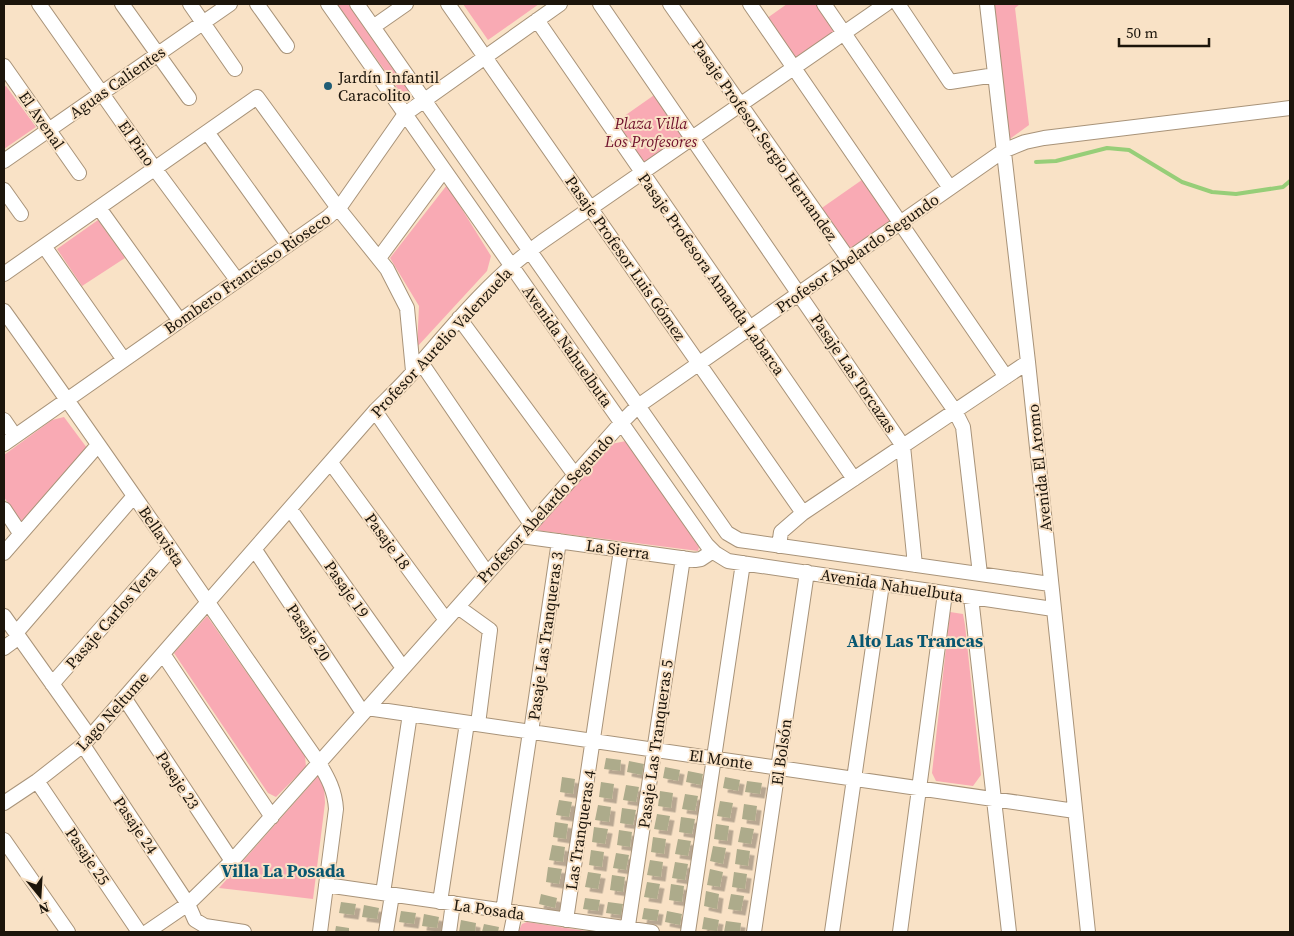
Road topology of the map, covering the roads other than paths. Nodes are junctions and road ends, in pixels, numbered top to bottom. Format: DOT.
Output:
graph roads {
  1 [pos="39,4"];
  2 [pos="122,4"];
  3 [pos="190,4"];
  4 [pos="230,4"];
  5 [pos="257,4"];
  6 [pos="328,4"];
  7 [pos="357,4"];
  8 [pos="406,4"];
  9 [pos="448,4"];
  10 [pos="560,4"];
  11 [pos="600,4"];
  12 [pos="670,4"];
  13 [pos="750,4"];
  14 [pos="824,4"];
  15 [pos="886,4"];
  16 [pos="898,4"];
  17 [pos="986,4"];
  18 [pos="537,20"];
  19 [pos="203,23"];
  20 [pos="373,27"];
  21 [pos="845,33"];
  22 [pos="287,46"];
  23 [pos="157,54"];
  24 [pos="485,56"];
  25 [pos="4,66"];
  26 [pos="795,67"];
  27 [pos="236,69"];
  28 [pos="995,75"];
  29 [pos="101,93"];
  30 [pos="189,98"];
  31 [pos="424,99"];
  32 [pos="741,105"];
  33 [pos="1290,108"];
  34 [pos="405,114"];
  35 [pos="49,130"];
  36 [pos="207,132"];
  37 [pos="692,138"];
  38 [pos="1003,151"];
  39 [pos="4,161"];
  40 [pos="155,169"];
  41 [pos="444,170"];
  42 [pos="79,173"];
  43 [pos="642,173"];
  44 [pos="950,188"];
  45 [pos="4,190"];
  46 [pos="99,208"];
  47 [pos="338,208"];
  48 [pos="591,209"];
  49 [pos="20,214"];
  50 [pos="901,223"];
  51 [pos="288,245"];
  52 [pos="44,246"];
  53 [pos="530,251"];
  54 [pos="379,258"];
  55 [pos="849,259"];
  56 [pos="512,265"];
  57 [pos="4,274"];
  58 [pos="237,280"];
  59 [pos="800,294"];
  60 [pos="4,311"];
  61 [pos="459,318"];
  62 [pos="180,321"];
  63 [pos="750,328"];
  64 [pos="124,360"];
  65 [pos="1028,362"];
  66 [pos="699,364"];
  67 [pos="417,366"];
  68 [pos="1006,376"];
  69 [pos="67,400"];
  70 [pos="638,406"];
  71 [pos="375,411"];
  72 [pos="955,411"];
  73 [pos="4,420"];
  74 [pos="622,422"];
  75 [pos="10,440"];
  76 [pos="98,445"];
  77 [pos="903,446"];
  78 [pos="330,462"];
  79 [pos="575,475"];
  80 [pos="854,479"];
  81 [pos="134,496"];
  82 [pos="4,509"];
  83 [pos="290,509"];
  84 [pos="803,513"];
  85 [pos="531,524"];
  86 [pos="20,534"];
  87 [pos="521,536"];
  88 [pos="559,541"];
  89 [pos="780,546"];
  90 [pos="171,549"];
  91 [pos="254,550"];
  92 [pos="621,550"];
  93 [pos="713,551"];
  94 [pos="4,553"];
  95 [pos="683,558"];
  96 [pos="743,563"];
  97 [pos="915,565"];
  98 [pos="807,572"];
  99 [pos="487,574"];
  100 [pos="980,574"];
  101 [pos="882,584"];
  102 [pos="1050,584"];
  103 [pos="945,593"];
  104 [pos="971,597"];
  105 [pos="208,604"];
  106 [pos="458,607"];
  107 [pos="1053,609"];
  108 [pos="4,616"];
  109 [pos="446,620"];
  110 [pos="17,635"];
  111 [pos="4,648"];
  112 [pos="163,654"];
  113 [pos="403,668"];
  114 [pos="52,684"];
  115 [pos="125,699"];
  116 [pos="365,711"];
  117 [pos="410,714"];
  118 [pos="472,723"];
  119 [pos="530,732"];
  120 [pos="86,741"];
  121 [pos="593,741"];
  122 [pos="654,750"];
  123 [pos="714,758"];
  124 [pos="319,762"];
  125 [pos="778,768"];
  126 [pos="854,779"];
  127 [pos="36,781"];
  128 [pos="919,788"];
  129 [pos="994,800"];
  130 [pos="4,803"];
  131 [pos="1075,811"];
  132 [pos="272,817"];
  133 [pos="4,840"];
  134 [pos="232,861"];
  135 [pos="326,885"];
  136 [pos="388,894"];
  137 [pos="447,902"];
  138 [pos="188,904"];
  139 [pos="509,912"];
  140 [pos="566,920"];
  141 [pos="628,930"];
  142 [pos="68,932"];
  143 [pos="139,932"];
  144 [pos="148,932"];
  145 [pos="244,932"];
  146 [pos="320,932"];
  147 [pos="386,932"];
  148 [pos="449,932"];
  149 [pos="512,932"];
  150 [pos="652,932"];
  151 [pos="688,932"];
  152 [pos="754,932"];
  153 [pos="832,932"];
  154 [pos="900,932"];
  155 [pos="1009,932"];
  156 [pos="1088,932"];
  1 -- 29 [label="street, El Pino"];
  2 -- 23 [label="street"];
  3 -- 19 [label="street"];
  4 -- 19 [label="street, Aguas Calientes"];
  5 -- 22 [label="street"];
  6 -- 34 [label="street, Avenida Nahuelbuta"];
  7 -- 20 [label="street, Avenida Nahuelbuta"];
  8 -- 20 [label="street"];
  9 -- 24 [label="street, Pasaje Profesor Luis Gómez"];
  10 -- 18 [label="street, Bombero Francisco Rioseco"];
  11 -- 37 [label="street, Pasaje Las Torcazas"];
  12 -- 32 [label="street, Pasaje Profesor Sergio Hernandez"];
  13 -- 26 [label="street"];
  14 -- 21 [label="street"];
  15 -- 21 [label="street, Profesor Aurelio Valenzuela"];
  16 -- 28 [label="street"];
  17 -- 28 [label="street, Avenida El Aromo"];
  18 -- 24 [label="street, Bombero Francisco Rioseco"];
  18 -- 43 [label="street, Pasaje Profesora Amanda Labarca"];
  19 -- 23 [label="street, Aguas Calientes"];
  19 -- 27 [label="street"];
  20 -- 31 [label="street, Avenida Nahuelbuta"];
  21 -- 26 [label="street, Profesor Aurelio Valenzuela"];
  21 -- 44 [label="street"];
  23 -- 29 [label="street, Aguas Calientes"];
  23 -- 30 [label="street"];
  24 -- 31 [label="street, Bombero Francisco Rioseco"];
  24 -- 48 [label="street, Pasaje Profesor Luis Gómez"];
  25 -- 35 [label="street, El Avenal"];
  26 -- 32 [label="street, Profesor Aurelio Valenzuela"];
  26 -- 50 [label="street"];
  28 -- 38 [label="street, Avenida El Aromo"];
  29 -- 35 [label="street, Aguas Calientes"];
  29 -- 40 [label="street, El Pino"];
  31 -- 34 [label="street, Bombero Francisco Rioseco"];
  31 -- 53 [label="street, Avenida Nahuelbuta"];
  32 -- 37 [label="street, Profesor Aurelio Valenzuela"];
  32 -- 55 [label="street, Pasaje Profesor Sergio Hernandez"];
  33 -- 38 [label="street, Profesor Abelardo Segundo"];
  34 -- 41 [label="street, Avenida Nahuelbuta"];
  34 -- 47 [label="street, Bombero Francisco Rioseco"];
  35 -- 39 [label="street, Aguas Calientes"];
  35 -- 42 [label="street, El Avenal"];
  36 -- 40 [label="street"];
  36 -- 47 [label="street"];
  36 -- 51 [label="street"];
  37 -- 43 [label="street, Profesor Aurelio Valenzuela"];
  37 -- 59 [label="street, Pasaje Las Torcazas"];
  38 -- 44 [label="street, Profesor Abelardo Segundo"];
  38 -- 65 [label="street, Avenida El Aromo"];
  40 -- 46 [label="street"];
  40 -- 58 [label="street, El Pino"];
  41 -- 54 [label="street"];
  41 -- 56 [label="street, Avenida Nahuelbuta"];
  43 -- 48 [label="street, Profesor Aurelio Valenzuela"];
  43 -- 63 [label="street, Pasaje Profesora Amanda Labarca"];
  44 -- 50 [label="street, Profesor Abelardo Segundo"];
  45 -- 49 [label="street"];
  46 -- 52 [label="street"];
  46 -- 62 [label="street"];
  47 -- 51 [label="street, Bombero Francisco Rioseco"];
  47 -- 54 [label="street"];
  48 -- 53 [label="street, Profesor Aurelio Valenzuela"];
  48 -- 66 [label="street, Pasaje Profesor Luis Gómez"];
  50 -- 55 [label="street, Profesor Abelardo Segundo"];
  50 -- 68 [label="street"];
  51 -- 58 [label="street, Bombero Francisco Rioseco"];
  52 -- 57 [label="street"];
  52 -- 64 [label="street"];
  53 -- 56 [label="street, Profesor Aurelio Valenzuela"];
  53 -- 70 [label="street, Avenida Nahuelbuta"];
  54 -- 67 [label="street"];
  55 -- 59 [label="street, Profesor Abelardo Segundo"];
  55 -- 72 [label="street, Pasaje Profesor Sergio Hernandez"];
  56 -- 61 [label="street, Profesor Aurelio Valenzuela"];
  56 -- 74 [label="street, Avenida Nahuelbuta"];
  58 -- 62 [label="street, Bombero Francisco Rioseco"];
  59 -- 63 [label="street, Profesor Abelardo Segundo"];
  59 -- 77 [label="street, Pasaje Las Torcazas"];
  60 -- 69 [label="street, Bellavista"];
  61 -- 67 [label="street, Profesor Aurelio Valenzuela"];
  61 -- 79 [label="street"];
  62 -- 64 [label="street, Bombero Francisco Rioseco"];
  63 -- 66 [label="street, Profesor Abelardo Segundo"];
  63 -- 80 [label="street, Pasaje Profesora Amanda Labarca"];
  64 -- 69 [label="street, Bombero Francisco Rioseco"];
  65 -- 68 [label="street"];
  65 -- 102 [label="street, Avenida El Aromo"];
  66 -- 70 [label="street, Profesor Abelardo Segundo"];
  66 -- 84 [label="street, Pasaje Profesor Luis Gómez"];
  67 -- 71 [label="street, Profesor Aurelio Valenzuela"];
  67 -- 85 [label="street"];
  68 -- 72 [label="street"];
  69 -- 75 [label="street, Bombero Francisco Rioseco"];
  69 -- 76 [label="street, Bellavista"];
  70 -- 74 [label="street, Profesor Abelardo Segundo"];
  70 -- 89 [label="street, Avenida Nahuelbuta"];
  71 -- 78 [label="street, Profesor Aurelio Valenzuela"];
  71 -- 99 [label="street"];
  72 -- 77 [label="street"];
  72 -- 100 [label="street, Pasaje Profesor Sergio Hernandez"];
  73 -- 75 [label="street"];
  74 -- 79 [label="street, Profesor Abelardo Segundo"];
  74 -- 93 [label="street, Avenida Nahuelbuta"];
  76 -- 81 [label="street, Bellavista"];
  76 -- 86 [label="street"];
  77 -- 80 [label="street"];
  77 -- 97 [label="street, Pasaje Las Torcazas"];
  78 -- 83 [label="street, Profesor Aurelio Valenzuela"];
  78 -- 109 [label="street, Pasaje 18"];
  79 -- 85 [label="street, Profesor Abelardo Segundo"];
  80 -- 84 [label="street"];
  81 -- 90 [label="street, Bellavista"];
  81 -- 110 [label="street"];
  82 -- 86 [label="street"];
  83 -- 91 [label="street, Profesor Aurelio Valenzuela"];
  83 -- 113 [label="street, Pasaje 19"];
  84 -- 89 [label="street"];
  85 -- 87 [label="street, Profesor Abelardo Segundo"];
  86 -- 94 [label="street"];
  87 -- 88 [label="street, La Sierra"];
  87 -- 99 [label="street, Profesor Abelardo Segundo"];
  88 -- 92 [label="street, La Sierra"];
  88 -- 119 [label="street, Pasaje Las Tranqueras 3"];
  89 -- 97 [label="street, Avenida Nahuelbuta"];
  90 -- 105 [label="street, Bellavista"];
  90 -- 114 [label="street, Pasaje Carlos Vera"];
  91 -- 105 [label="street, Profesor Aurelio Valenzuela"];
  91 -- 116 [label="street, Pasaje 20"];
  92 -- 95 [label="street, La Sierra"];
  92 -- 121 [label="street, Las Tranqueras 4"];
  93 -- 95 [label="street, La Sierra"];
  93 -- 96 [label="street, Avenida Nahuelbuta"];
  95 -- 122 [label="street, Pasaje Las Tranqueras 5"];
  96 -- 98 [label="street, Avenida Nahuelbuta"];
  96 -- 123 [label="street"];
  97 -- 100 [label="street, Avenida Nahuelbuta"];
  98 -- 101 [label="street, Avenida Nahuelbuta"];
  98 -- 125 [label="street, El Bolsón"];
  99 -- 106 [label="street, Profesor Abelardo Segundo"];
  100 -- 102 [label="street, Avenida Nahuelbuta"];
  101 -- 103 [label="street, Avenida Nahuelbuta"];
  101 -- 126 [label="street"];
  102 -- 107 [label="street, Avenida El Aromo"];
  103 -- 104 [label="street, Avenida Nahuelbuta"];
  103 -- 128 [label="street"];
  104 -- 107 [label="street, Avenida Nahuelbuta"];
  104 -- 129 [label="street"];
  105 -- 112 [label="street, Lago Neltume"];
  105 -- 124 [label="street, Bellavista"];
  106 -- 109 [label="street, Profesor Abelardo Segundo"];
  106 -- 118 [label="street"];
  107 -- 131 [label="street, Avenida El Aromo"];
  108 -- 110 [label="street, Pasaje 24"];
  109 -- 113 [label="street, Profesor Abelardo Segundo"];
  110 -- 111 [label="street"];
  110 -- 114 [label="street, Pasaje 24"];
  112 -- 115 [label="street, Lago Neltume"];
  112 -- 132 [label="street"];
  113 -- 116 [label="street, Profesor Abelardo Segundo"];
  114 -- 120 [label="street, Pasaje 24"];
  115 -- 120 [label="street, Lago Neltume"];
  115 -- 134 [label="street, Pasaje 23"];
  116 -- 117 [label="street, El Monte"];
  116 -- 124 [label="street, Profesor Abelardo Segundo"];
  117 -- 118 [label="street, El Monte"];
  117 -- 136 [label="street"];
  118 -- 119 [label="street, El Monte"];
  118 -- 137 [label="street"];
  119 -- 121 [label="street, El Monte"];
  119 -- 139 [label="street, Pasaje Las Tranqueras 3"];
  120 -- 127 [label="street, Lago Neltume"];
  120 -- 138 [label="street, Pasaje 24"];
  121 -- 122 [label="street, El Monte"];
  121 -- 140 [label="street, Las Tranqueras 4"];
  122 -- 123 [label="street, El Monte"];
  122 -- 141 [label="street, Pasaje Las Tranqueras 5"];
  123 -- 125 [label="street, El Monte"];
  123 -- 151 [label="street"];
  124 -- 132 [label="street, Profesor Abelardo Segundo"];
  124 -- 135 [label="street, Bellavista"];
  125 -- 126 [label="street, El Monte"];
  125 -- 152 [label="street, El Bolsón"];
  126 -- 128 [label="street, El Monte"];
  126 -- 153 [label="street"];
  127 -- 130 [label="street, Lago Neltume"];
  127 -- 143 [label="street, Pasaje 25"];
  128 -- 129 [label="street, El Monte"];
  128 -- 154 [label="street"];
  129 -- 131 [label="street, El Monte"];
  129 -- 155 [label="street"];
  131 -- 156 [label="street, Avenida El Aromo"];
  132 -- 134 [label="street, Profesor Abelardo Segundo"];
  133 -- 142 [label="street"];
  134 -- 138 [label="street, Profesor Abelardo Segundo"];
  135 -- 136 [label="street, La Posada"];
  135 -- 146 [label="street, Bellavista"];
  136 -- 137 [label="street, La Posada"];
  136 -- 147 [label="street"];
  137 -- 139 [label="street, La Posada"];
  137 -- 148 [label="street"];
  138 -- 144 [label="street, Profesor Abelardo Segundo"];
  138 -- 145 [label="street, Pasaje 24"];
  139 -- 140 [label="street, La Posada"];
  139 -- 149 [label="street, Pasaje Las Tranqueras 3"];
  140 -- 141 [label="street, La Posada"];
  141 -- 150 [label="street, La Posada"];
}
